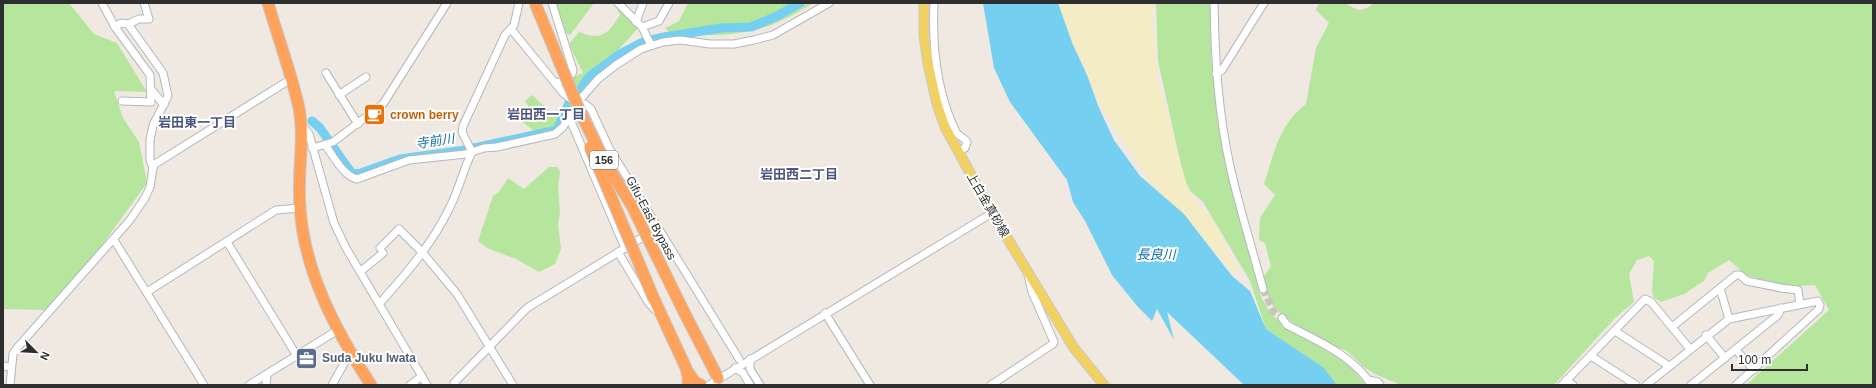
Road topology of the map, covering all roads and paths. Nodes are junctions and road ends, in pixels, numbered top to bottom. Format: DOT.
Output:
graph roads {
  1 [pos="102,3"];
  2 [pos="144,3"];
  3 [pos="268,3"];
  4 [pos="447,3"];
  5 [pos="519,3"];
  6 [pos="530,3"];
  7 [pos="535,3"];
  8 [pos="552,3"];
  9 [pos="619,3"];
  10 [pos="643,3"];
  11 [pos="669,3"];
  12 [pos="829,3"];
  13 [pos="924,3"];
  14 [pos="934,3"];
  15 [pos="1214,3"];
  16 [pos="1264,3"];
  17 [pos="128,24"];
  18 [pos="639,24"];
  19 [pos="115,27"];
  20 [pos="511,29"];
  21 [pos="650,42"];
  22 [pos="326,73"];
  23 [pos="1216,74"];
  24 [pos="366,77"];
  25 [pos="291,79"];
  26 [pos="556,84"];
  27 [pos="151,89"];
  28 [pos="340,94"];
  29 [pos="122,101"];
  30 [pos="577,103"];
  31 [pos="164,104"];
  32 [pos="569,118"];
  33 [pos="358,124"];
  34 [pos="301,129"];
  35 [pos="325,145"];
  36 [pos="312,148"];
  37 [pos="471,149"];
  38 [pos="958,152"];
  39 [pos="153,168"];
  40 [pos="300,208"];
  41 [pos="992,213"];
  42 [pos="658,228"];
  43 [pos="114,240"];
  44 [pos="227,242"];
  45 [pos="622,250"];
  46 [pos="422,252"];
  47 [pos="1026,270"];
  48 [pos="361,271"];
  49 [pos="1720,288"];
  50 [pos="1263,289"];
  51 [pos="147,292"];
  52 [pos="651,301"];
  53 [pos="380,303"];
  54 [pos="1800,304"];
  55 [pos="1781,308"];
  56 [pos="826,313"];
  57 [pos="1282,318"];
  58 [pos="1729,319"];
  59 [pos="716,322"];
  60 [pos="1672,327"];
  61 [pos="338,330"];
  62 [pos="1615,331"];
  63 [pos="1706,336"];
  64 [pos="488,346"];
  65 [pos="1690,349"];
  66 [pos="1736,350"];
  67 [pos="350,353"];
  68 [pos="296,356"];
  69 [pos="1591,356"];
  70 [pos="1725,358"];
  71 [pos="739,359"];
  72 [pos="750,359"];
  73 [pos="3,366"];
  74 [pos="1670,366"];
  75 [pos="12,367"];
  76 [pos="686,368"];
  77 [pos="735,368"];
  78 [pos="745,369"];
  79 [pos="1754,370"];
  80 [pos="267,374"];
  81 [pos="422,376"];
  82 [pos="1370,382"];
  83 [pos="1564,383"];
  84 [pos="452,384"];
  85 [pos="708,384"];
  86 [pos="1650,384"];
  87 [pos="10,385"];
  88 [pos="204,385"];
  89 [pos="249,385"];
  90 [pos="266,385"];
  91 [pos="332,385"];
  92 [pos="371,385"];
  93 [pos="410,385"];
  94 [pos="427,385"];
  95 [pos="513,385"];
  96 [pos="688,385"];
  97 [pos="750,385"];
  98 [pos="755,385"];
  99 [pos="760,385"];
  100 [pos="870,385"];
  101 [pos="991,385"];
  102 [pos="1104,385"];
  103 [pos="1380,385"];
  104 [pos="1573,385"];
  105 [pos="1636,385"];
  106 [pos="1692,385"];
  107 [pos="1736,385"];
  1 -- 19 [label="street"];
  2 -- 17 [label="street"];
  3 -- 25 [label="highway"];
  4 -- 33 [label="street"];
  5 -- 20 [label="street"];
  6 -- 52 [label="highway, Gifu-East Bypass / 156, bridge"];
  7 -- 85 [label="highway, Gifu-East Bypass / 156, bridge"];
  8 -- 26 [label="street"];
  9 -- 18 [label="street"];
  10 -- 18 [label="street"];
  11 -- 18 [label="street"];
  12 -- 21 [label="street"];
  13 -- 38 [label="main road, 上白金真砂線"];
  14 -- 38 [label="street"];
  15 -- 23 [label="street"];
  16 -- 23 [label="street"];
  17 -- 19 [label="street"];
  17 -- 31 [label="street"];
  18 -- 21 [label="street"];
  19 -- 27 [label="street"];
  20 -- 26 [label="street"];
  20 -- 37 [label="street"];
  21 -- 30 [label="street"];
  22 -- 28 [label="street"];
  23 -- 50 [label="street"];
  24 -- 28 [label="street"];
  25 -- 34 [label="highway"];
  25 -- 39 [label="street"];
  26 -- 30 [label="street"];
  27 -- 29 [label="street"];
  27 -- 31 [label="street"];
  28 -- 33 [label="street"];
  30 -- 32 [label="street"];
  30 -- 42 [label="street"];
  31 -- 39 [label="street"];
  32 -- 37 [label="street"];
  32 -- 45 [label="street"];
  33 -- 35 [label="street"];
  34 -- 36 [label="street"];
  34 -- 40 [label="highway"];
  35 -- 36 [label="street"];
  35 -- 37 [label="street"];
  36 -- 48 [label="street"];
  37 -- 46 [label="street"];
  38 -- 41 [label="main road, 上白金真砂線"];
  39 -- 43 [label="street"];
  40 -- 44 [label="street"];
  40 -- 61 [label="highway"];
  41 -- 47 [label="main road, 上白金真砂線"];
  41 -- 56 [label="street"];
  42 -- 45 [label="street"];
  42 -- 59 [label="street"];
  43 -- 51 [label="street"];
  43 -- 75 [label="street"];
  44 -- 51 [label="street"];
  44 -- 68 [label="street"];
  45 -- 52 [label="street"];
  45 -- 64 [label="street"];
  46 -- 48 [label="street"];
  46 -- 53 [label="street"];
  46 -- 64 [label="street"];
  47 -- 101 [label="street"];
  47 -- 102 [label="main road, 上白金真砂線"];
  48 -- 53 [label="street"];
  49 -- 54 [label="street"];
  49 -- 58 [label="street"];
  49 -- 60 [label="street"];
  51 -- 88 [label="street"];
  52 -- 76 [label="highway, Gifu-East Bypass / 156"];
  53 -- 81 [label="street"];
  54 -- 55 [label="street"];
  54 -- 79 [label="street"];
  55 -- 58 [label="street"];
  55 -- 66 [label="street"];
  56 -- 72 [label="street"];
  56 -- 100 [label="street"];
  57 -- 82 [label="street"];
  58 -- 63 [label="street"];
  59 -- 71 [label="street"];
  59 -- 72 [label="street"];
  59 -- 77 [label="street"];
  60 -- 62 [label="street"];
  60 -- 65 [label="street"];
  61 -- 67 [label="highway"];
  61 -- 68 [label="street"];
  62 -- 69 [label="street"];
  62 -- 74 [label="street"];
  63 -- 65 [label="street"];
  63 -- 70 [label="street"];
  64 -- 84 [label="street"];
  64 -- 95 [label="street"];
  65 -- 74 [label="street"];
  66 -- 70 [label="street"];
  66 -- 79 [label="street"];
  67 -- 91 [label="street"];
  67 -- 92 [label="highway"];
  68 -- 80 [label="street"];
  69 -- 83 [label="street"];
  69 -- 105 [label="street"];
  70 -- 106 [label="street"];
  72 -- 77 [label="street"];
  72 -- 99 [label="street"];
  73 -- 75 [label="street"];
  74 -- 86 [label="street"];
  75 -- 87 [label="street"];
  76 -- 85 [label="highway"];
  76 -- 96 [label="highway, Gifu-East Bypass / 156"];
  77 -- 85 [label="street"];
  77 -- 97 [label="street"];
  78 -- 98 [label="street"];
  79 -- 107 [label="street"];
  80 -- 89 [label="street"];
  80 -- 90 [label="street"];
  81 -- 93 [label="street"];
  81 -- 94 [label="street"];
  82 -- 103 [label="street"];
  83 -- 104 [label="street"];
}
